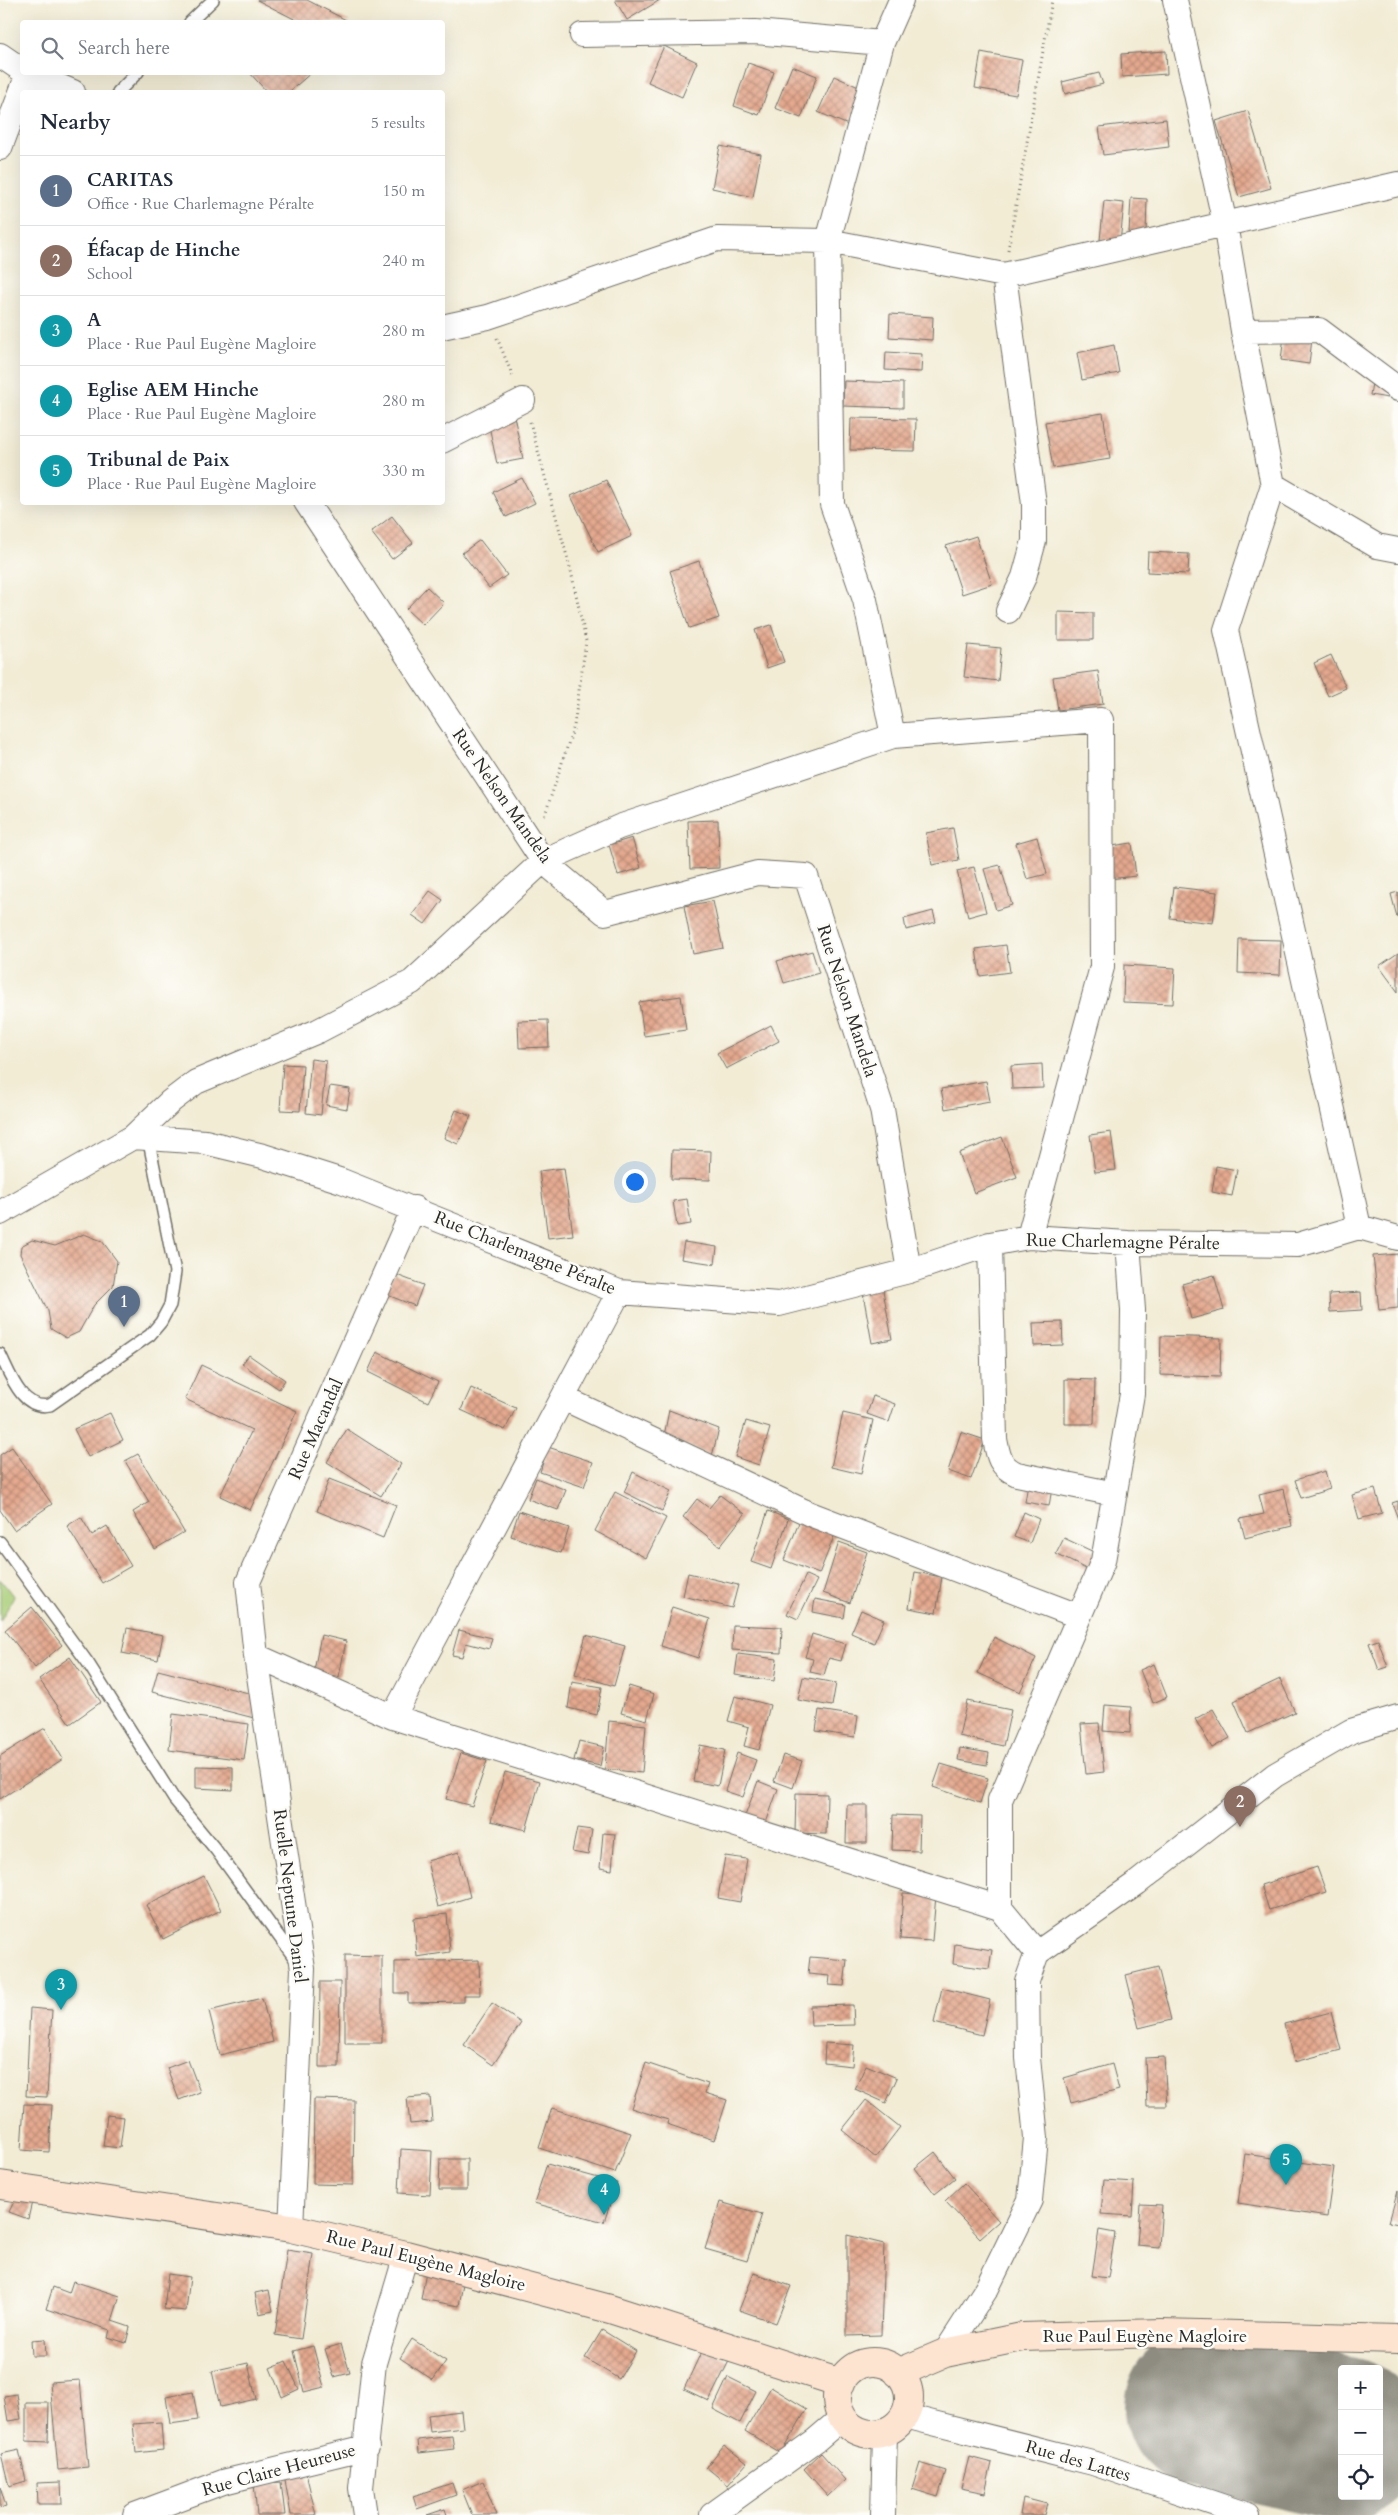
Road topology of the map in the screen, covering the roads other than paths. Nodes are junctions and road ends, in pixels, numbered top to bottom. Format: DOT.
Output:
graph roads {
  1 [pos="213,0"];
  2 [pos="901,0"];
  3 [pos="1175,0"];
  4 [pos="192,20"];
  5 [pos="582,35"];
  6 [pos="882,43"];
  7 [pos="0,55"];
  8 [pos="20,68"];
  9 [pos="25,75"];
  10 [pos="33,75"];
  11 [pos="135,75"];
  12 [pos="68,90"];
  13 [pos="120,90"];
  14 [pos="0,148"];
  15 [pos="1398,184"];
  16 [pos="1225,224"];
  17 [pos="828,241"];
  18 [pos="1004,275"];
  19 [pos="445,326"];
  20 [pos="1243,331"];
  21 [pos="1398,390"];
  22 [pos="523,400"];
  23 [pos="445,439"];
  24 [pos="1274,485"];
  25 [pos="312,505"];
  26 [pos="1398,550"];
  27 [pos="1008,611"];
  28 [pos="893,736"];
  29 [pos="539,854"];
  30 [pos="140,1137"];
  31 [pos="414,1208"];
  32 [pos="0,1213"];
  33 [pos="1359,1227"];
  34 [pos="1029,1237"];
  35 [pos="1398,1238"];
  36 [pos="1128,1242"];
  37 [pos="990,1244"];
  38 [pos="909,1271"];
  39 [pos="619,1292"];
  40 [pos="0,1354"];
  41 [pos="563,1398"];
  42 [pos="1115,1494"];
  43 [pos="0,1542"];
  44 [pos="1078,1616"];
  45 [pos="256,1656"];
  46 [pos="393,1717"];
  47 [pos="1398,1717"];
  48 [pos="1000,1908"];
  49 [pos="1037,1953"];
  50 [pos="303,1970"];
  51 [pos="0,2185"];
  52 [pos="291,2228"];
  53 [pos="406,2255"];
  54 [pos="1398,2339"];
  55 [pos="945,2353"];
  56 [pos="898,2373"];
  57 [pos="841,2384"];
  58 [pos="843,2417"];
  59 [pos="895,2424"];
  60 [pos="367,2447"];
  61 [pos="135,2515"];
  62 [pos="364,2515"];
  63 [pos="712,2515"];
  64 [pos="883,2515"];
  65 [pos="1248,2515"];
  1 -- 4 [label="lane"];
  2 -- 6 [label="street"];
  3 -- 16 [label="street"];
  5 -- 6 [label="street"];
  6 -- 17 [label="street"];
  7 -- 8 [label="street"];
  9 -- 14 [label="street"];
  10 -- 12 [label="street"];
  11 -- 13 [label="lane"];
  15 -- 16 [label="street"];
  16 -- 18 [label="street"];
  16 -- 20 [label="street"];
  17 -- 18 [label="street"];
  17 -- 19 [label="street"];
  17 -- 28 [label="street"];
  18 -- 27 [label="street"];
  20 -- 21 [label="street"];
  20 -- 24 [label="street"];
  22 -- 23 [label="street"];
  24 -- 26 [label="street"];
  24 -- 33 [label="street"];
  25 -- 29 [label="street, Rue Nelson Mandela"];
  28 -- 29 [label="street"];
  28 -- 34 [label="street"];
  29 -- 30 [label="street"];
  29 -- 38 [label="street, Rue Nelson Mandela"];
  30 -- 31 [label="street, Rue Charlemagne Péralte"];
  30 -- 32 [label="street"];
  30 -- 40 [label="lane"];
  31 -- 39 [label="street, Rue Charlemagne Péralte"];
  31 -- 45 [label="street, Rue Macandal"];
  33 -- 35 [label="street"];
  33 -- 36 [label="street, Rue Charlemagne Péralte"];
  34 -- 36 [label="street, Rue Charlemagne Péralte"];
  34 -- 37 [label="street, Rue Charlemagne Péralte"];
  36 -- 42 [label="street"];
  37 -- 38 [label="street, Rue Charlemagne Péralte"];
  37 -- 42 [label="street"];
  38 -- 39 [label="street, Rue Charlemagne Péralte"];
  39 -- 41 [label="street"];
  41 -- 44 [label="street"];
  41 -- 46 [label="street"];
  42 -- 44 [label="street"];
  43 -- 50 [label="lane"];
  44 -- 48 [label="street"];
  45 -- 46 [label="street"];
  45 -- 50 [label="street, Ruelle Neptune Daniel"];
  46 -- 48 [label="street"];
  47 -- 49 [label="street"];
  48 -- 49 [label="street"];
  49 -- 55 [label="street"];
  50 -- 52 [label="street, Ruelle Neptune Daniel"];
  51 -- 52 [label="main road, Rue Paul Eugène Magloire"];
  52 -- 53 [label="main road, Rue Paul Eugène Magloire"];
  53 -- 57 [label="main road, Rue Paul Eugène Magloire"];
  53 -- 60 [label="street"];
  54 -- 55 [label="main road, Rue Paul Eugène Magloire"];
  55 -- 56 [label="main road, Rue Paul Eugène Magloire"];
  56 -- 57 [label="main road"];
  56 -- 59 [label="main road"];
  57 -- 58 [label="main road"];
  58 -- 59 [label="main road"];
  58 -- 63 [label="street"];
  59 -- 64 [label="street"];
  59 -- 65 [label="street, Rue des Lattes"];
  60 -- 61 [label="street, Rue Claire Heureuse"];
  60 -- 62 [label="street"];
}
